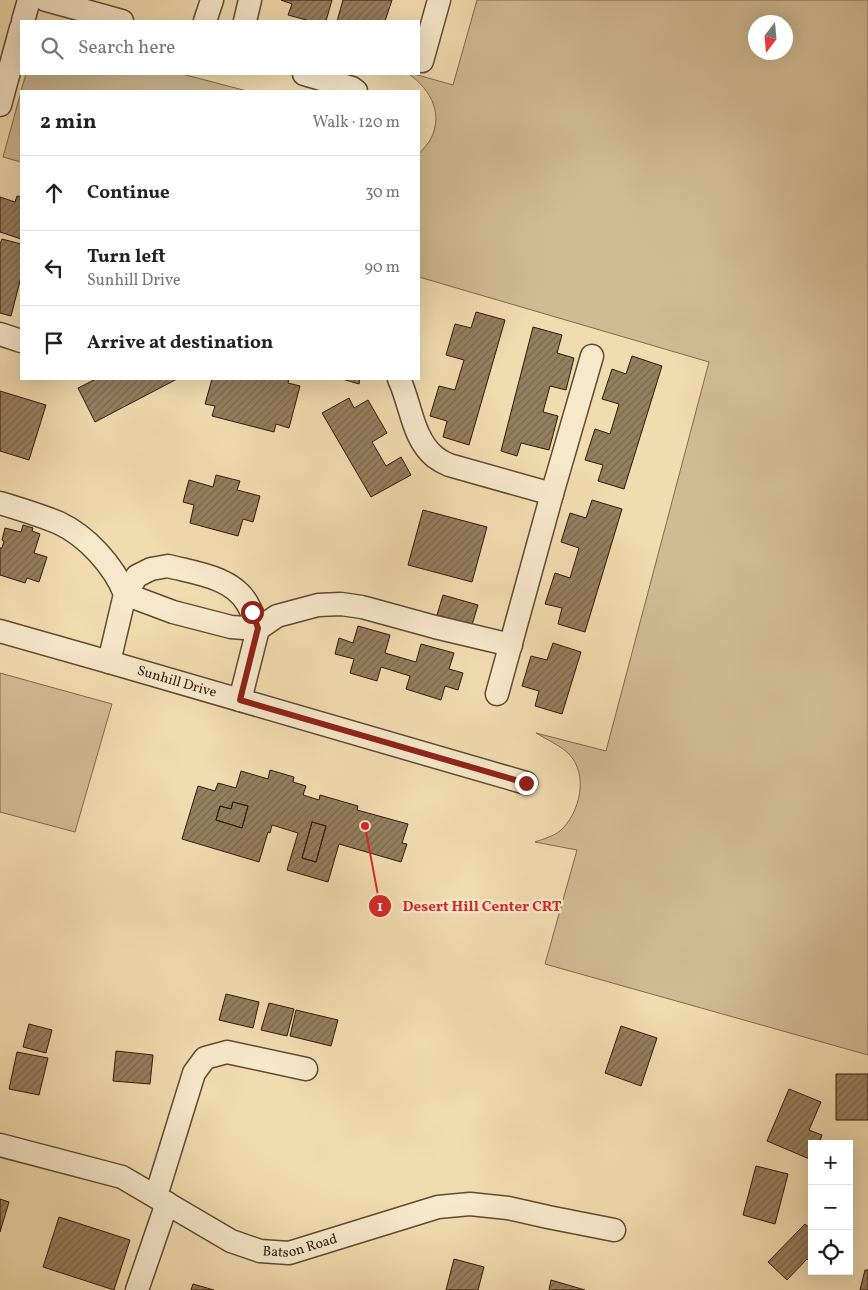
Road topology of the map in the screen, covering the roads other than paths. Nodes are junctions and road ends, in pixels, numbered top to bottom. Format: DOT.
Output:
graph roads {
  1 [pos="29,0"];
  2 [pos="46,0"];
  3 [pos="439,0"];
  4 [pos="23,20"];
  5 [pos="118,20"];
  6 [pos="20,32"];
  7 [pos="422,61"];
  8 [pos="307,75"];
  9 [pos="355,90"];
  10 [pos="0,105"];
  11 [pos="0,334"];
  12 [pos="20,340"];
  13 [pos="592,356"];
  14 [pos="399,380"];
  15 [pos="552,494"];
  16 [pos="0,503"];
  17 [pos="125,594"];
  18 [pos="258,628"];
  19 [pos="0,631"];
  20 [pos="511,645"];
  21 [pos="109,662"];
  22 [pos="497,694"];
  23 [pos="240,700"];
  24 [pos="526,783"];
  25 [pos="306,1069"];
  26 [pos="0,1146"];
  27 [pos="162,1200"];
  28 [pos="614,1230"];
  29 [pos="137,1290"];
  1 -- 4 [label="street"];
  2 -- 5 [label="street"];
  3 -- 7 [label="street"];
  6 -- 10 [label="street"];
  8 -- 9 [label="street"];
  11 -- 12 [label="street"];
  13 -- 15 [label="street"];
  14 -- 15 [label="street"];
  15 -- 20 [label="street"];
  16 -- 17 [label="street"];
  17 -- 18 [label="street"];
  17 -- 18 [label="street"];
  17 -- 21 [label="street"];
  18 -- 20 [label="street"];
  18 -- 23 [label="street"];
  19 -- 21 [label="street, Sunhill Drive"];
  20 -- 22 [label="street"];
  21 -- 23 [label="street, Sunhill Drive"];
  23 -- 24 [label="street, Sunhill Drive"];
  25 -- 27 [label="street"];
  26 -- 27 [label="street, Batson Road"];
  27 -- 28 [label="street, Batson Road"];
  27 -- 29 [label="street"];
}
